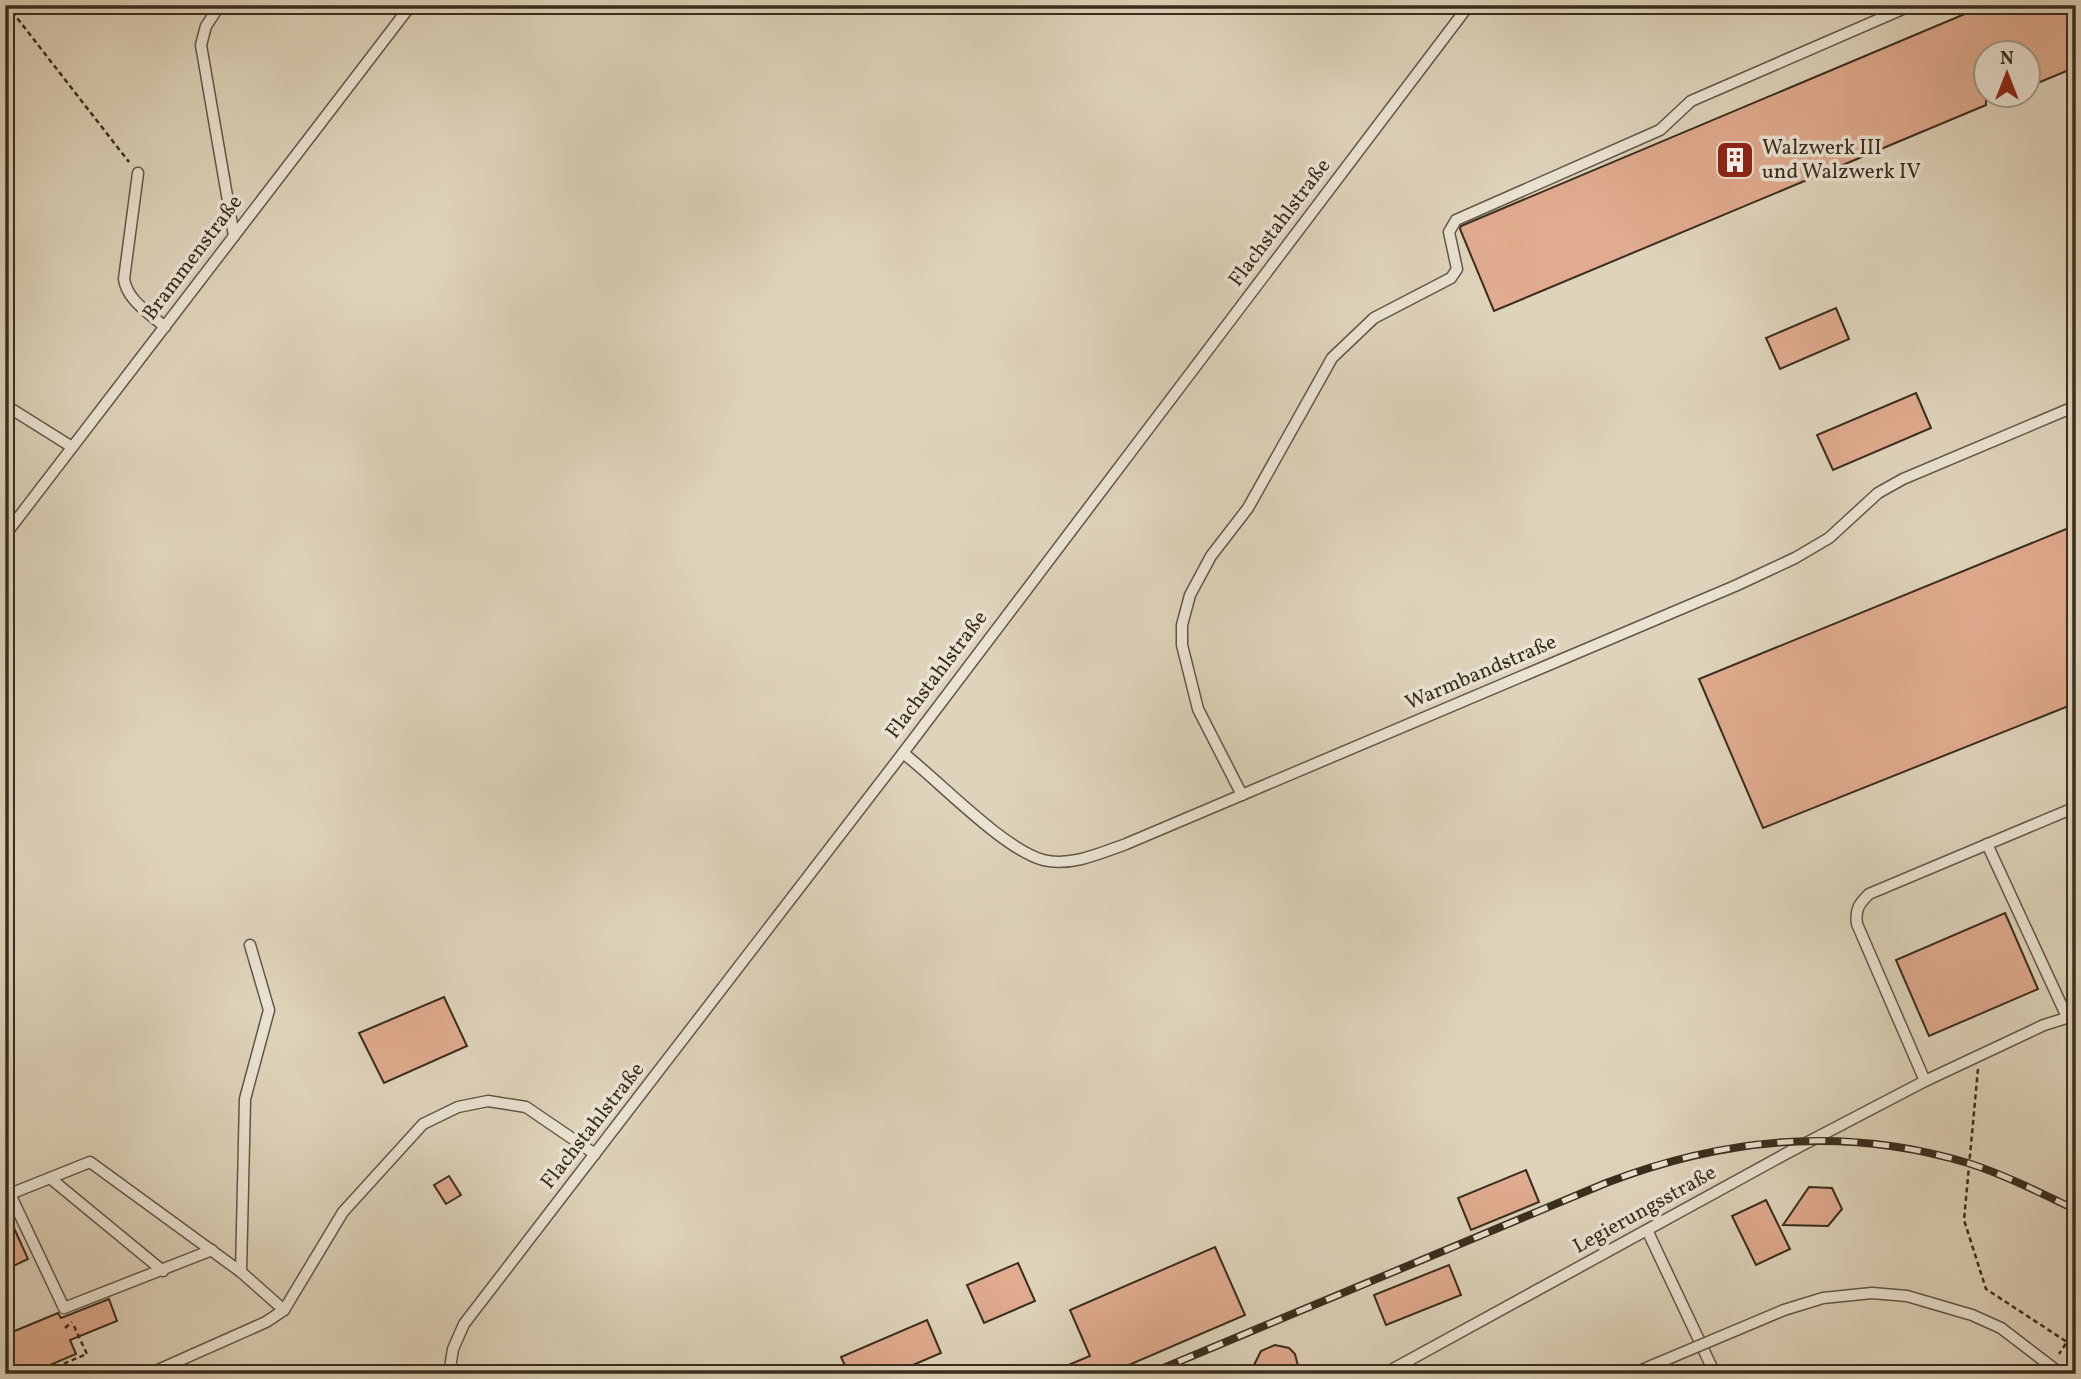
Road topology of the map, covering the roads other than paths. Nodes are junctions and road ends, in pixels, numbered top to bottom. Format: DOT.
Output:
graph roads {
  1 [pos="220,5"];
  2 [pos="411,5"];
  3 [pos="1469,5"];
  4 [pos="1912,5"];
  5 [pos="138,173"];
  6 [pos="234,236"];
  7 [pos="165,327"];
  8 [pos="5,405"];
  9 [pos="2076,406"];
  10 [pos="72,447"];
  11 [pos="5,535"];
  12 [pos="903,752"];
  13 [pos="1242,795"];
  14 [pos="2076,807"];
  15 [pos="1987,844"];
  16 [pos="250,945"];
  17 [pos="2071,1016"];
  18 [pos="1924,1081"];
  19 [pos="595,1154"];
  20 [pos="50,1178"];
  21 [pos="7,1195"];
  22 [pos="1647,1230"];
  23 [pos="212,1250"];
  24 [pos="163,1271"];
  25 [pos="241,1272"];
  26 [pos="284,1310"];
  27 [pos="149,1374"];
  28 [pos="449,1374"];
  29 [pos="1384,1374"];
  30 [pos="1632,1374"];
  31 [pos="1715,1374"];
  32 [pos="2061,1374"];
  1 -- 6 [label="lane"];
  2 -- 6 [label="lane, Brammenstraße"];
  3 -- 12 [label="lane, Flachstahlstraße"];
  4 -- 13 [label="lane"];
  5 -- 7 [label="lane"];
  6 -- 7 [label="lane, Brammenstraße"];
  7 -- 10 [label="lane, Brammenstraße"];
  8 -- 10 [label="lane"];
  9 -- 13 [label="lane, Warmbandstraße"];
  10 -- 11 [label="lane, Brammenstraße"];
  12 -- 13 [label="lane, Warmbandstraße"];
  12 -- 19 [label="lane, Flachstahlstraße"];
  14 -- 15 [label="lane"];
  15 -- 17 [label="lane"];
  15 -- 18 [label="lane"];
  16 -- 25 [label="lane"];
  17 -- 18 [label="lane, Legierungsstraße"];
  18 -- 22 [label="lane, Legierungsstraße"];
  19 -- 26 [label="lane"];
  19 -- 28 [label="lane, Flachstahlstraße"];
  20 -- 21 [label="lane"];
  20 -- 23 [label="lane"];
  20 -- 24 [label="lane"];
  21 -- 24 [label="lane"];
  22 -- 29 [label="lane, Legierungsstraße"];
  22 -- 31 [label="lane"];
  23 -- 24 [label="lane"];
  23 -- 25 [label="lane"];
  25 -- 26 [label="lane"];
  26 -- 27 [label="lane"];
  30 -- 32 [label="lane, bridge"];
}
